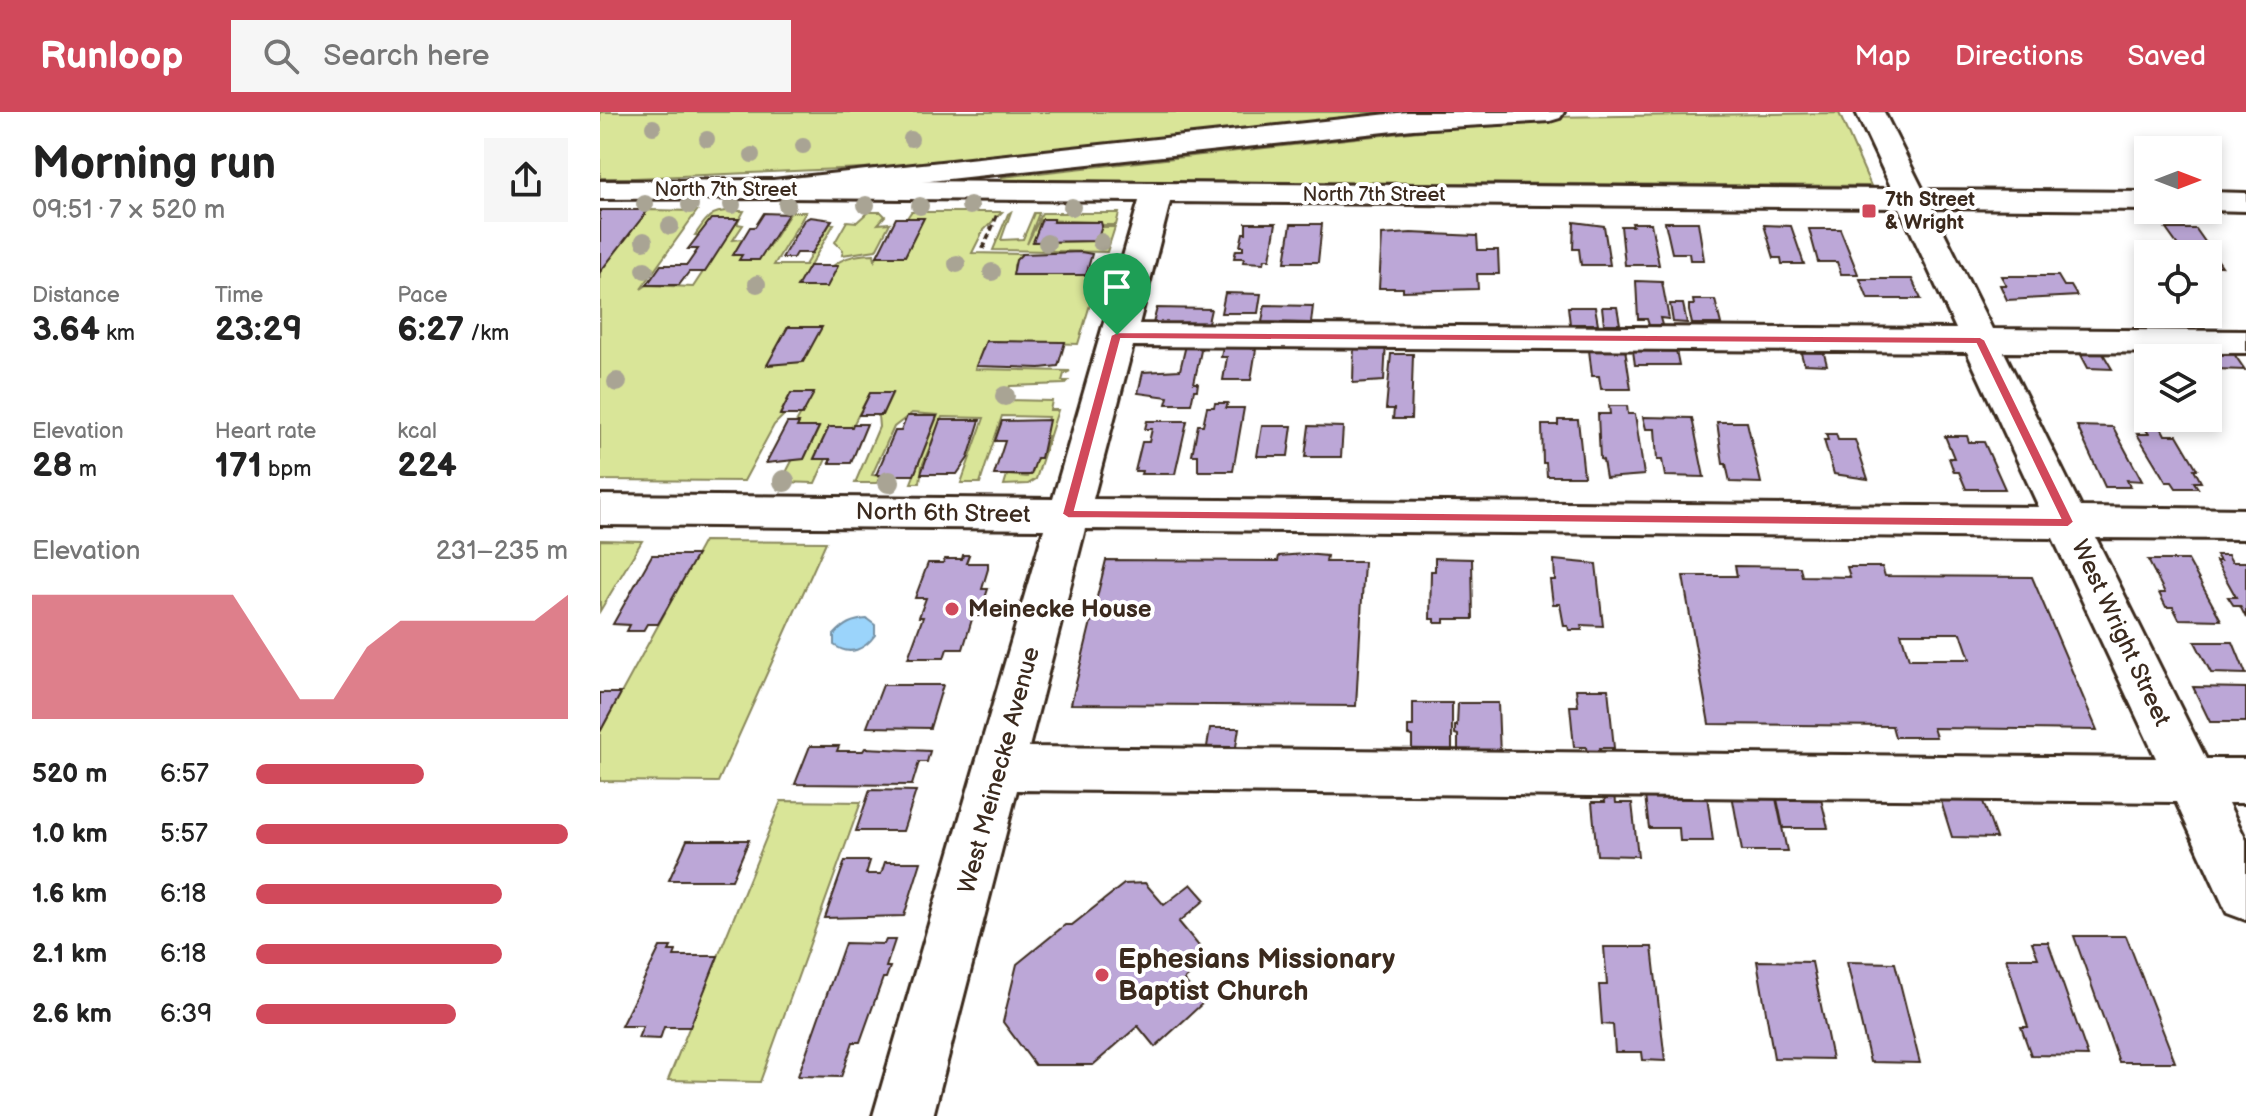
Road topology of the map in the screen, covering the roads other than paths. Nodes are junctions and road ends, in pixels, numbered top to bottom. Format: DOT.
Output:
graph roads {
  1 [pos="1550,112"];
  2 [pos="1874,121"];
  3 [pos="773,189"];
  4 [pos="600,190"];
  5 [pos="1157,193"];
  6 [pos="1911,199"];
  7 [pos="2134,201"];
  8 [pos="2222,201"];
  9 [pos="2246,202"];
  10 [pos="1117,335"];
  11 [pos="1980,340"];
  12 [pos="2246,342"];
  13 [pos="600,510"];
  14 [pos="1068,514"];
  15 [pos="2068,522"];
  16 [pos="2246,524"];
  17 [pos="1000,768"];
  18 [pos="2191,780"];
  19 [pos="2246,781"];
  20 [pos="2246,895"];
  21 [pos="903,1116"];
  1 -- 3 [label="main road"];
  2 -- 6 [label="main road, West Wright Street"];
  3 -- 4 [label="main road, North 7th Street"];
  3 -- 5 [label="main road, North 7th Street"];
  5 -- 6 [label="main road, North 7th Street"];
  5 -- 10 [label="main road, West Meinecke Avenue"];
  6 -- 7 [label="main road, North 7th Street"];
  6 -- 11 [label="main road, West Wright Street"];
  8 -- 9 [label="main road"];
  10 -- 11 [label="main road"];
  10 -- 14 [label="main road, West Meinecke Avenue"];
  11 -- 12 [label="main road"];
  11 -- 15 [label="main road, West Wright Street"];
  13 -- 14 [label="main road, North 6th Street"];
  14 -- 15 [label="main road, North 6th Street"];
  14 -- 17 [label="main road, West Meinecke Avenue"];
  15 -- 16 [label="main road, North 6th Street"];
  15 -- 18 [label="main road, West Wright Street"];
  17 -- 18 [label="main road"];
  17 -- 21 [label="main road, West Meinecke Avenue"];
  18 -- 19 [label="main road"];
  18 -- 20 [label="main road, West Wright Street"];
}
